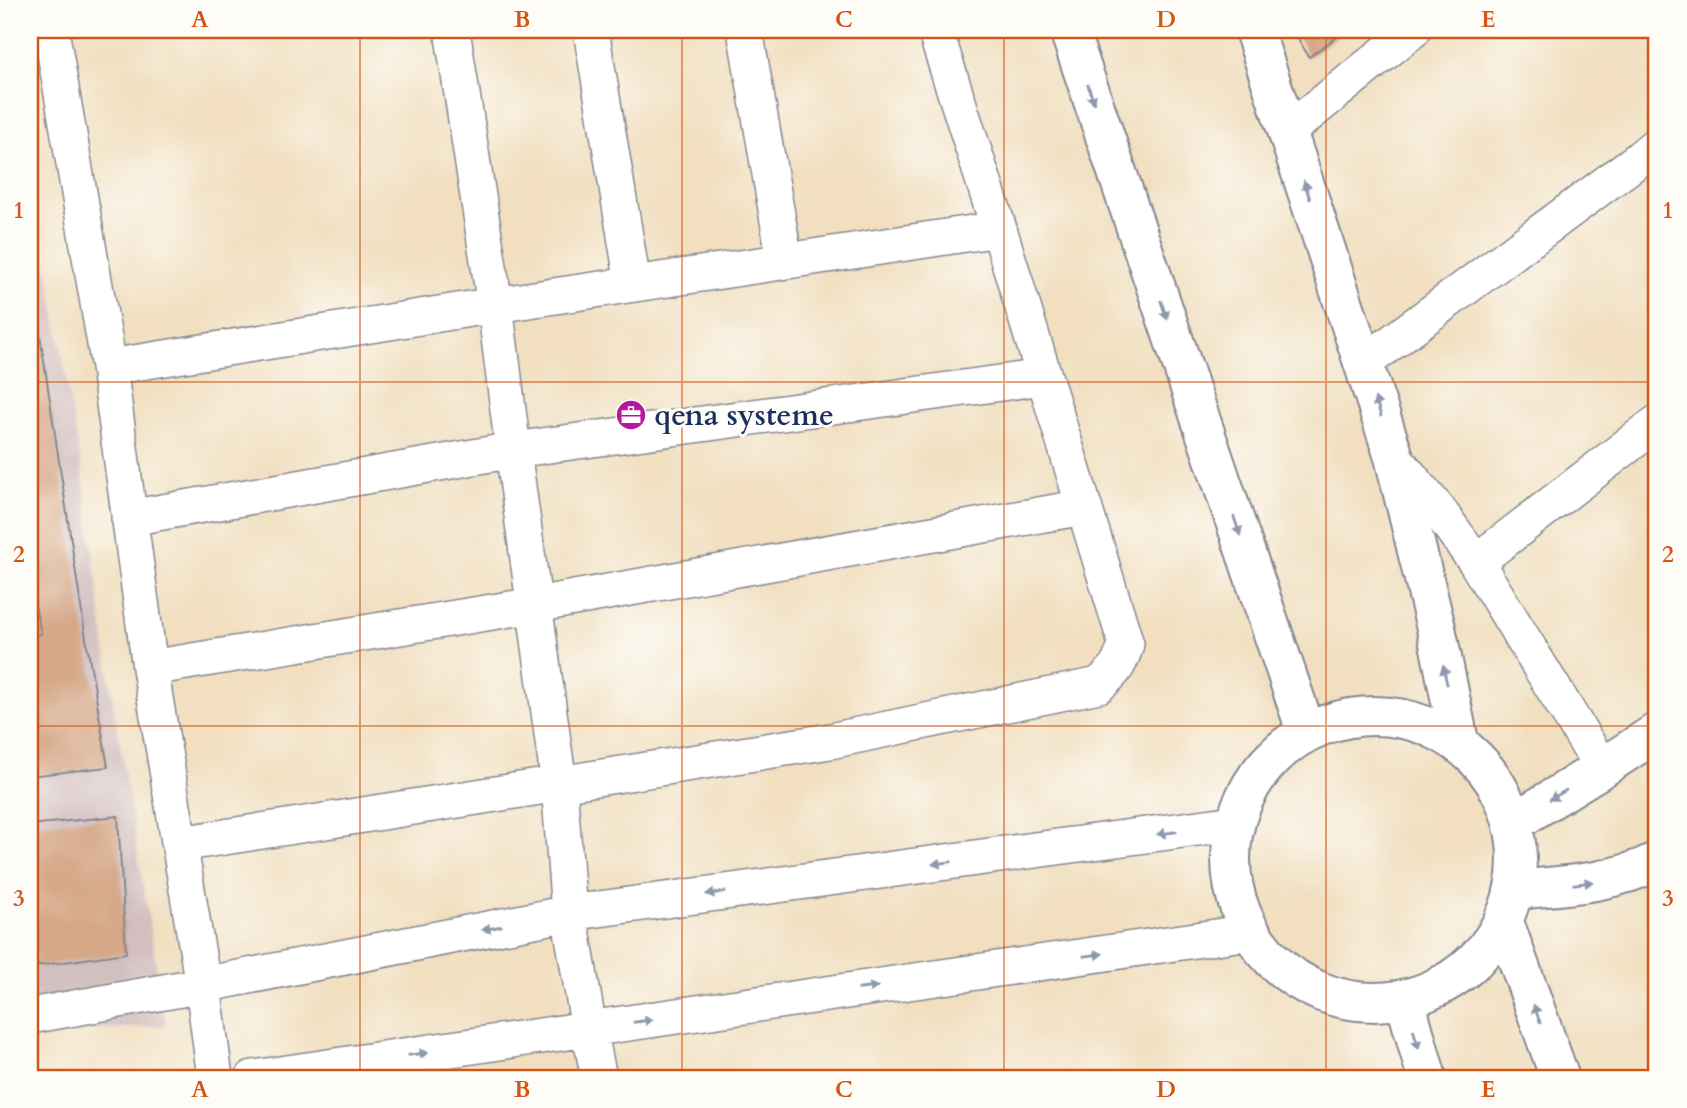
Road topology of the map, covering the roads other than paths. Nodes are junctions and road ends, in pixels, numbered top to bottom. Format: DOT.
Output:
graph roads {
  1 [pos="51,30"];
  2 [pos="452,30"];
  3 [pos="591,30"];
  4 [pos="745,30"];
  5 [pos="935,30"];
  6 [pos="1069,30"];
  7 [pos="1254,30"];
  8 [pos="1413,30"];
  9 [pos="1288,131"];
  10 [pos="1657,144"];
  11 [pos="999,229"];
  12 [pos="785,261"];
  13 [pos="633,284"];
  14 [pos="495,305"];
  15 [pos="1364,363"];
  16 [pos="109,367"];
  17 [pos="1044,377"];
  18 [pos="1657,423"];
  19 [pos="513,450"];
  20 [pos="1394,457"];
  21 [pos="1084,508"];
  22 [pos="130,517"];
  23 [pos="1476,562"];
  24 [pos="535,605"];
  25 [pos="150,668"];
  26 [pos="1306,731"];
  27 [pos="1657,732"];
  28 [pos="1459,741"];
  29 [pos="1602,768"];
  30 [pos="559,785"];
  31 [pos="1514,822"];
  32 [pos="1235,823"];
  33 [pos="180,844"];
  34 [pos="1657,861"];
  35 [pos="1509,906"];
  36 [pos="569,913"];
  37 [pos="1250,932"];
  38 [pos="203,985"];
  39 [pos="1405,1000"];
  40 [pos="30,1016"];
  41 [pos="589,1029"];
  42 [pos="215,1078"];
  43 [pos="253,1078"];
  44 [pos="599,1078"];
  45 [pos="1427,1078"];
  46 [pos="1560,1078"];
  1 -- 16 [label="street"];
  2 -- 14 [label="street"];
  3 -- 13 [label="street"];
  4 -- 12 [label="street"];
  5 -- 11 [label="street"];
  6 -- 26 [label="street, one-way"];
  7 -- 9 [label="street"];
  8 -- 9 [label="street"];
  15 -- 9 [label="street, one-way"];
  10 -- 15 [label="street"];
  11 -- 12 [label="street"];
  11 -- 17 [label="street"];
  12 -- 13 [label="street"];
  13 -- 14 [label="street"];
  14 -- 16 [label="street"];
  14 -- 19 [label="street"];
  20 -- 15 [label="street, one-way"];
  16 -- 22 [label="street"];
  17 -- 19 [label="street"];
  17 -- 21 [label="street"];
  18 -- 23 [label="street"];
  19 -- 22 [label="street"];
  19 -- 24 [label="street"];
  20 -- 23 [label="street"];
  28 -- 20 [label="street, one-way"];
  21 -- 24 [label="street"];
  21 -- 30 [label="street"];
  22 -- 25 [label="street"];
  23 -- 29 [label="street"];
  24 -- 25 [label="street"];
  24 -- 30 [label="street"];
  25 -- 33 [label="street"];
  26 -- 28 [label="street"];
  26 -- 32 [label="street"];
  27 -- 29 [label="street"];
  28 -- 31 [label="street"];
  29 -- 31 [label="street, one-way"];
  30 -- 33 [label="street"];
  30 -- 36 [label="street"];
  31 -- 35 [label="street"];
  32 -- 36 [label="street, one-way"];
  32 -- 37 [label="street"];
  33 -- 38 [label="street"];
  35 -- 34 [label="street, one-way"];
  35 -- 39 [label="street"];
  46 -- 35 [label="street, one-way"];
  36 -- 38 [label="street, one-way"];
  36 -- 41 [label="street"];
  37 -- 39 [label="street"];
  41 -- 37 [label="street, one-way"];
  38 -- 40 [label="street"];
  38 -- 42 [label="street"];
  39 -- 45 [label="street, one-way"];
  43 -- 41 [label="street, one-way"];
  41 -- 44 [label="street"];
}
